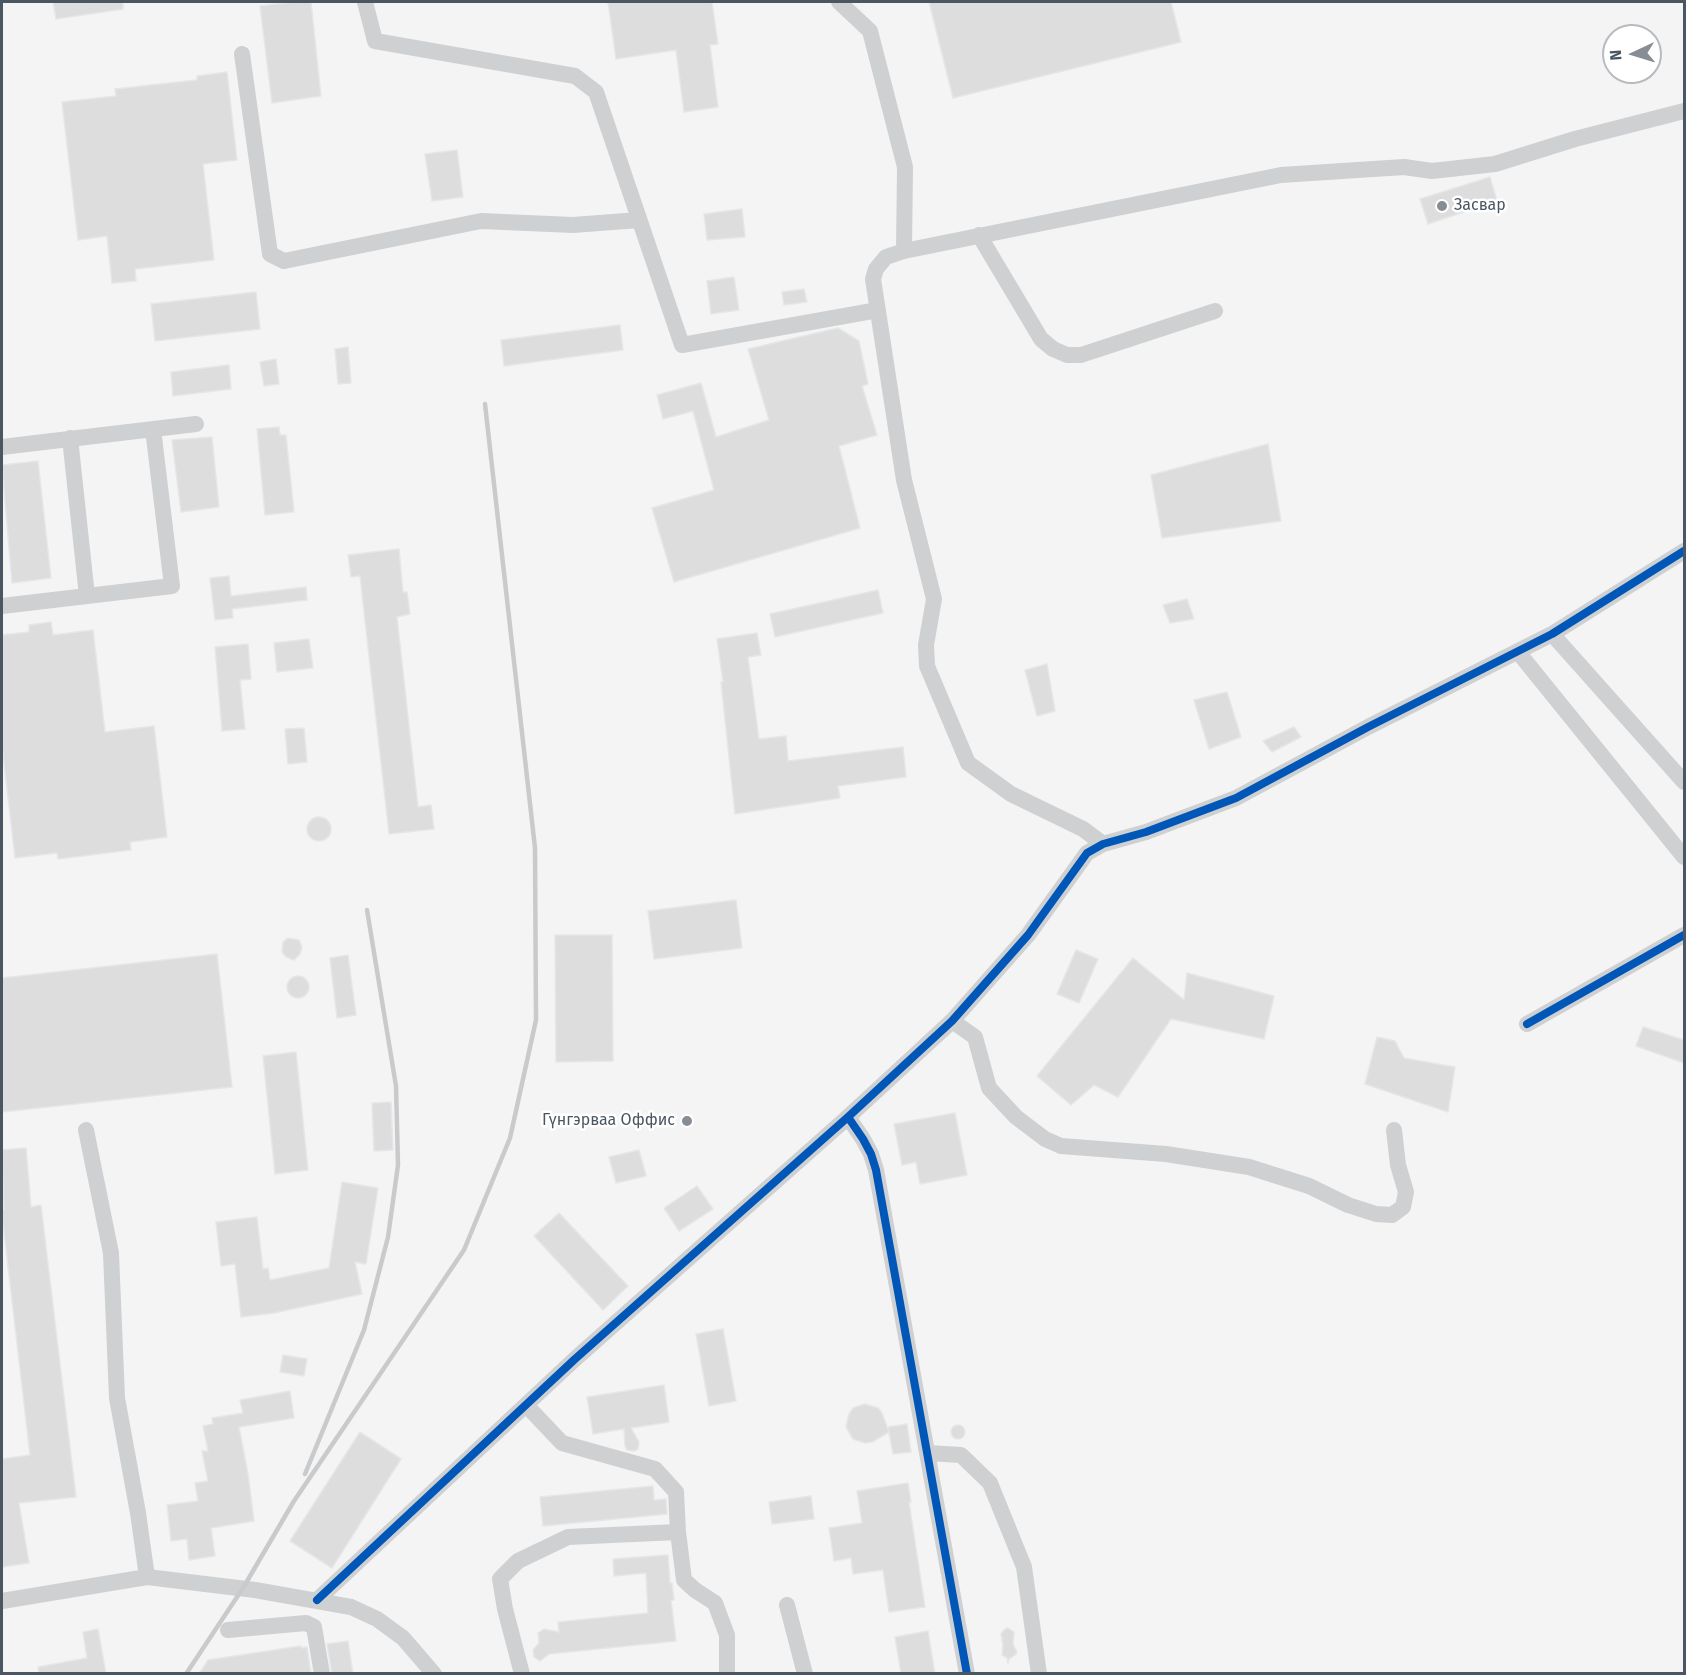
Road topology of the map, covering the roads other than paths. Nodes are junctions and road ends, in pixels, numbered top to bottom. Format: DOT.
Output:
graph roads {
  1 [pos="365,2"];
  2 [pos="839,2"];
  3 [pos="242,54"];
  4 [pos="1684,111"];
  5 [pos="639,220"];
  6 [pos="979,236"];
  7 [pos="904,251"];
  8 [pos="878,310"];
  9 [pos="1215,311"];
  10 [pos="196,424"];
  11 [pos="153,429"];
  12 [pos="70,438"];
  13 [pos="2,447"];
  14 [pos="1684,551"];
  15 [pos="87,596"];
  16 [pos="2,606"];
  17 [pos="1552,634"];
  18 [pos="1518,652"];
  19 [pos="1684,782"];
  20 [pos="1103,844"];
  21 [pos="1684,857"];
  22 [pos="1684,935"];
  23 [pos="952,1021"];
  24 [pos="1527,1024"];
  25 [pos="848,1117"];
  26 [pos="86,1130"];
  27 [pos="1394,1130"];
  28 [pos="526,1405"];
  29 [pos="928,1454"];
  30 [pos="678,1532"];
  31 [pos="147,1577"];
  32 [pos="317,1600"];
  33 [pos="2,1601"];
  34 [pos="787,1605"];
  35 [pos="228,1630"];
  36 [pos="322,1674"];
  37 [pos="434,1674"];
  38 [pos="522,1674"];
  39 [pos="727,1674"];
  40 [pos="805,1674"];
  41 [pos="967,1674"];
  42 [pos="1039,1674"];
  1 -- 5 [label="street"];
  2 -- 7 [label="street"];
  3 -- 5 [label="street"];
  4 -- 6 [label="street"];
  5 -- 8 [label="street"];
  6 -- 7 [label="street"];
  6 -- 9 [label="street"];
  7 -- 8 [label="street"];
  8 -- 20 [label="street"];
  10 -- 11 [label="street"];
  11 -- 12 [label="street"];
  11 -- 15 [label="street"];
  12 -- 13 [label="street"];
  12 -- 15 [label="street"];
  14 -- 17 [label="street"];
  15 -- 16 [label="street"];
  17 -- 18 [label="street"];
  17 -- 19 [label="street"];
  18 -- 20 [label="street"];
  18 -- 21 [label="street"];
  20 -- 23 [label="street"];
  22 -- 24 [label="street"];
  23 -- 25 [label="street"];
  23 -- 27 [label="street"];
  25 -- 28 [label="street"];
  25 -- 29 [label="street"];
  26 -- 31 [label="street"];
  28 -- 30 [label="street"];
  28 -- 32 [label="street"];
  29 -- 41 [label="street"];
  29 -- 42 [label="street"];
  30 -- 38 [label="street"];
  30 -- 39 [label="street"];
  31 -- 32 [label="street"];
  31 -- 33 [label="street"];
  32 -- 37 [label="street"];
  34 -- 40 [label="street"];
  35 -- 36 [label="street"];
}
